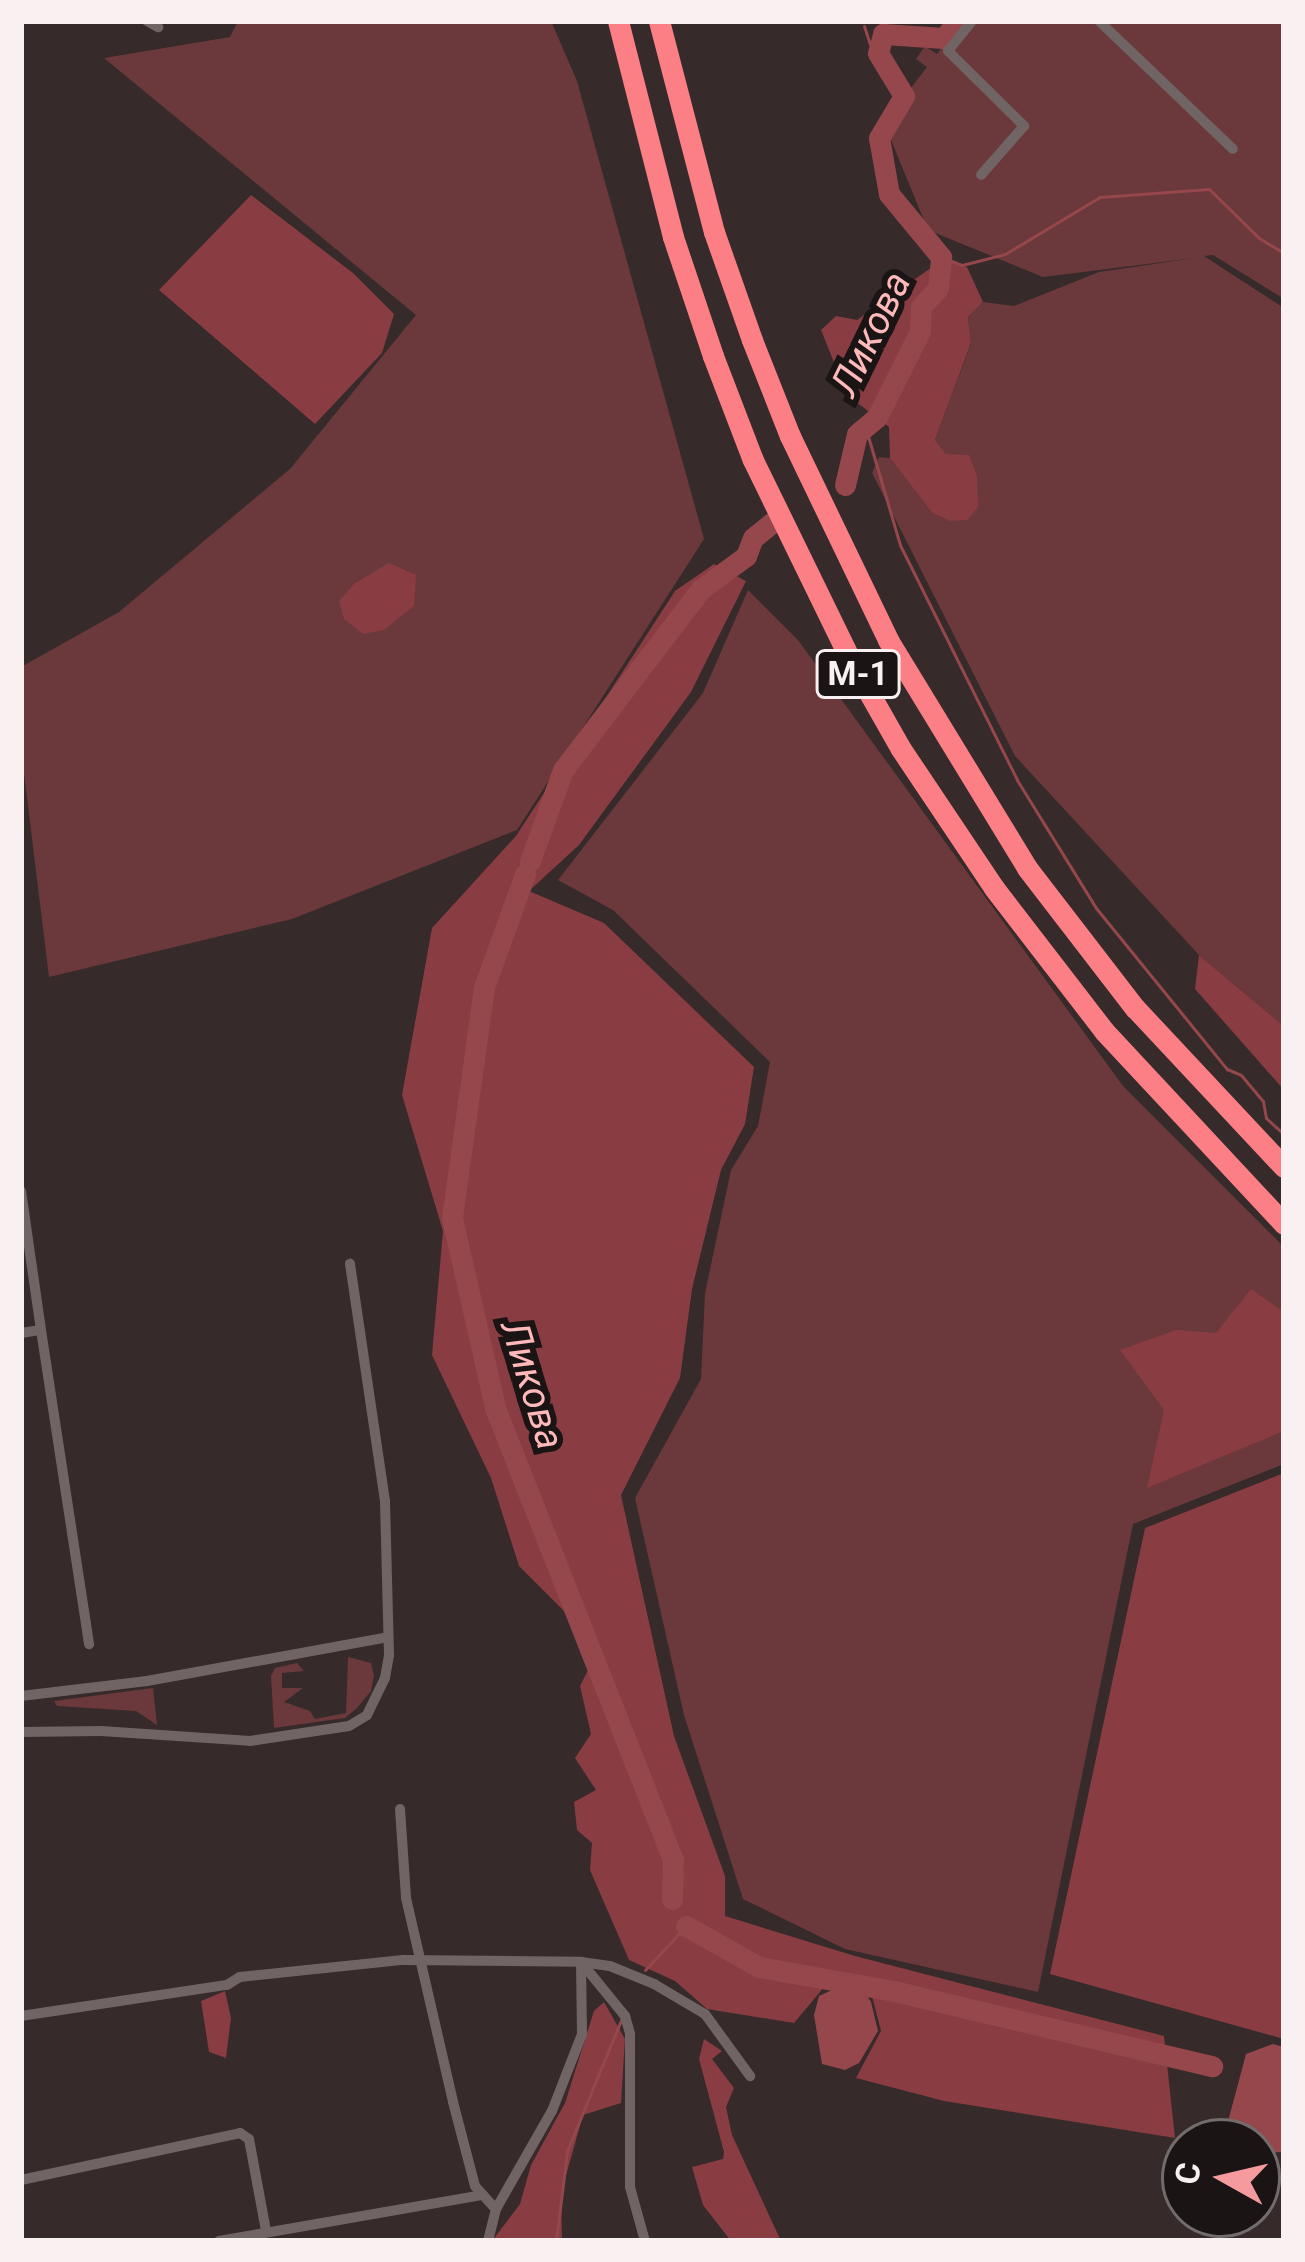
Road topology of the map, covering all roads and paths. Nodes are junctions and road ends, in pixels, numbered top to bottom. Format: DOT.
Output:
graph roads {
  1 [pos="618,21"];
  2 [pos="659,21"];
  3 [pos="973,21"];
  4 [pos="1099,21"];
  5 [pos="1233,149"];
  6 [pos="981,175"];
  7 [pos="1284,1167"];
  8 [pos="21,1191"];
  9 [pos="1284,1224"];
  10 [pos="350,1264"];
  11 [pos="41,1330"];
  12 [pos="21,1333"];
  13 [pos="388,1637"];
  14 [pos="89,1644"];
  15 [pos="21,1696"];
  16 [pos="21,1732"];
  17 [pos="400,1809"];
  18 [pos="424,1960"];
  19 [pos="581,1962"];
  20 [pos="21,2016"];
  21 [pos="750,2076"];
  22 [pos="21,2180"];
  23 [pos="484,2195"];
  24 [pos="496,2209"];
  25 [pos="266,2231"];
  26 [pos="219,2241"];
  27 [pos="488,2241"];
  28 [pos="645,2241"];
  1 -- 9 [label="highway, М-1"];
  2 -- 7 [label="highway, М-1"];
  3 -- 6 [label="street"];
  4 -- 5 [label="street"];
  8 -- 11 [label="street"];
  10 -- 13 [label="street"];
  11 -- 12 [label="street"];
  11 -- 14 [label="street"];
  13 -- 15 [label="street"];
  13 -- 16 [label="street"];
  17 -- 18 [label="street"];
  18 -- 19 [label="street"];
  18 -- 20 [label="street"];
  18 -- 23 [label="street"];
  19 -- 21 [label="street"];
  19 -- 24 [label="street"];
  19 -- 28 [label="street"];
  22 -- 25 [label="street"];
  23 -- 24 [label="street"];
  23 -- 25 [label="street"];
  24 -- 27 [label="street"];
  25 -- 26 [label="street"];
}
